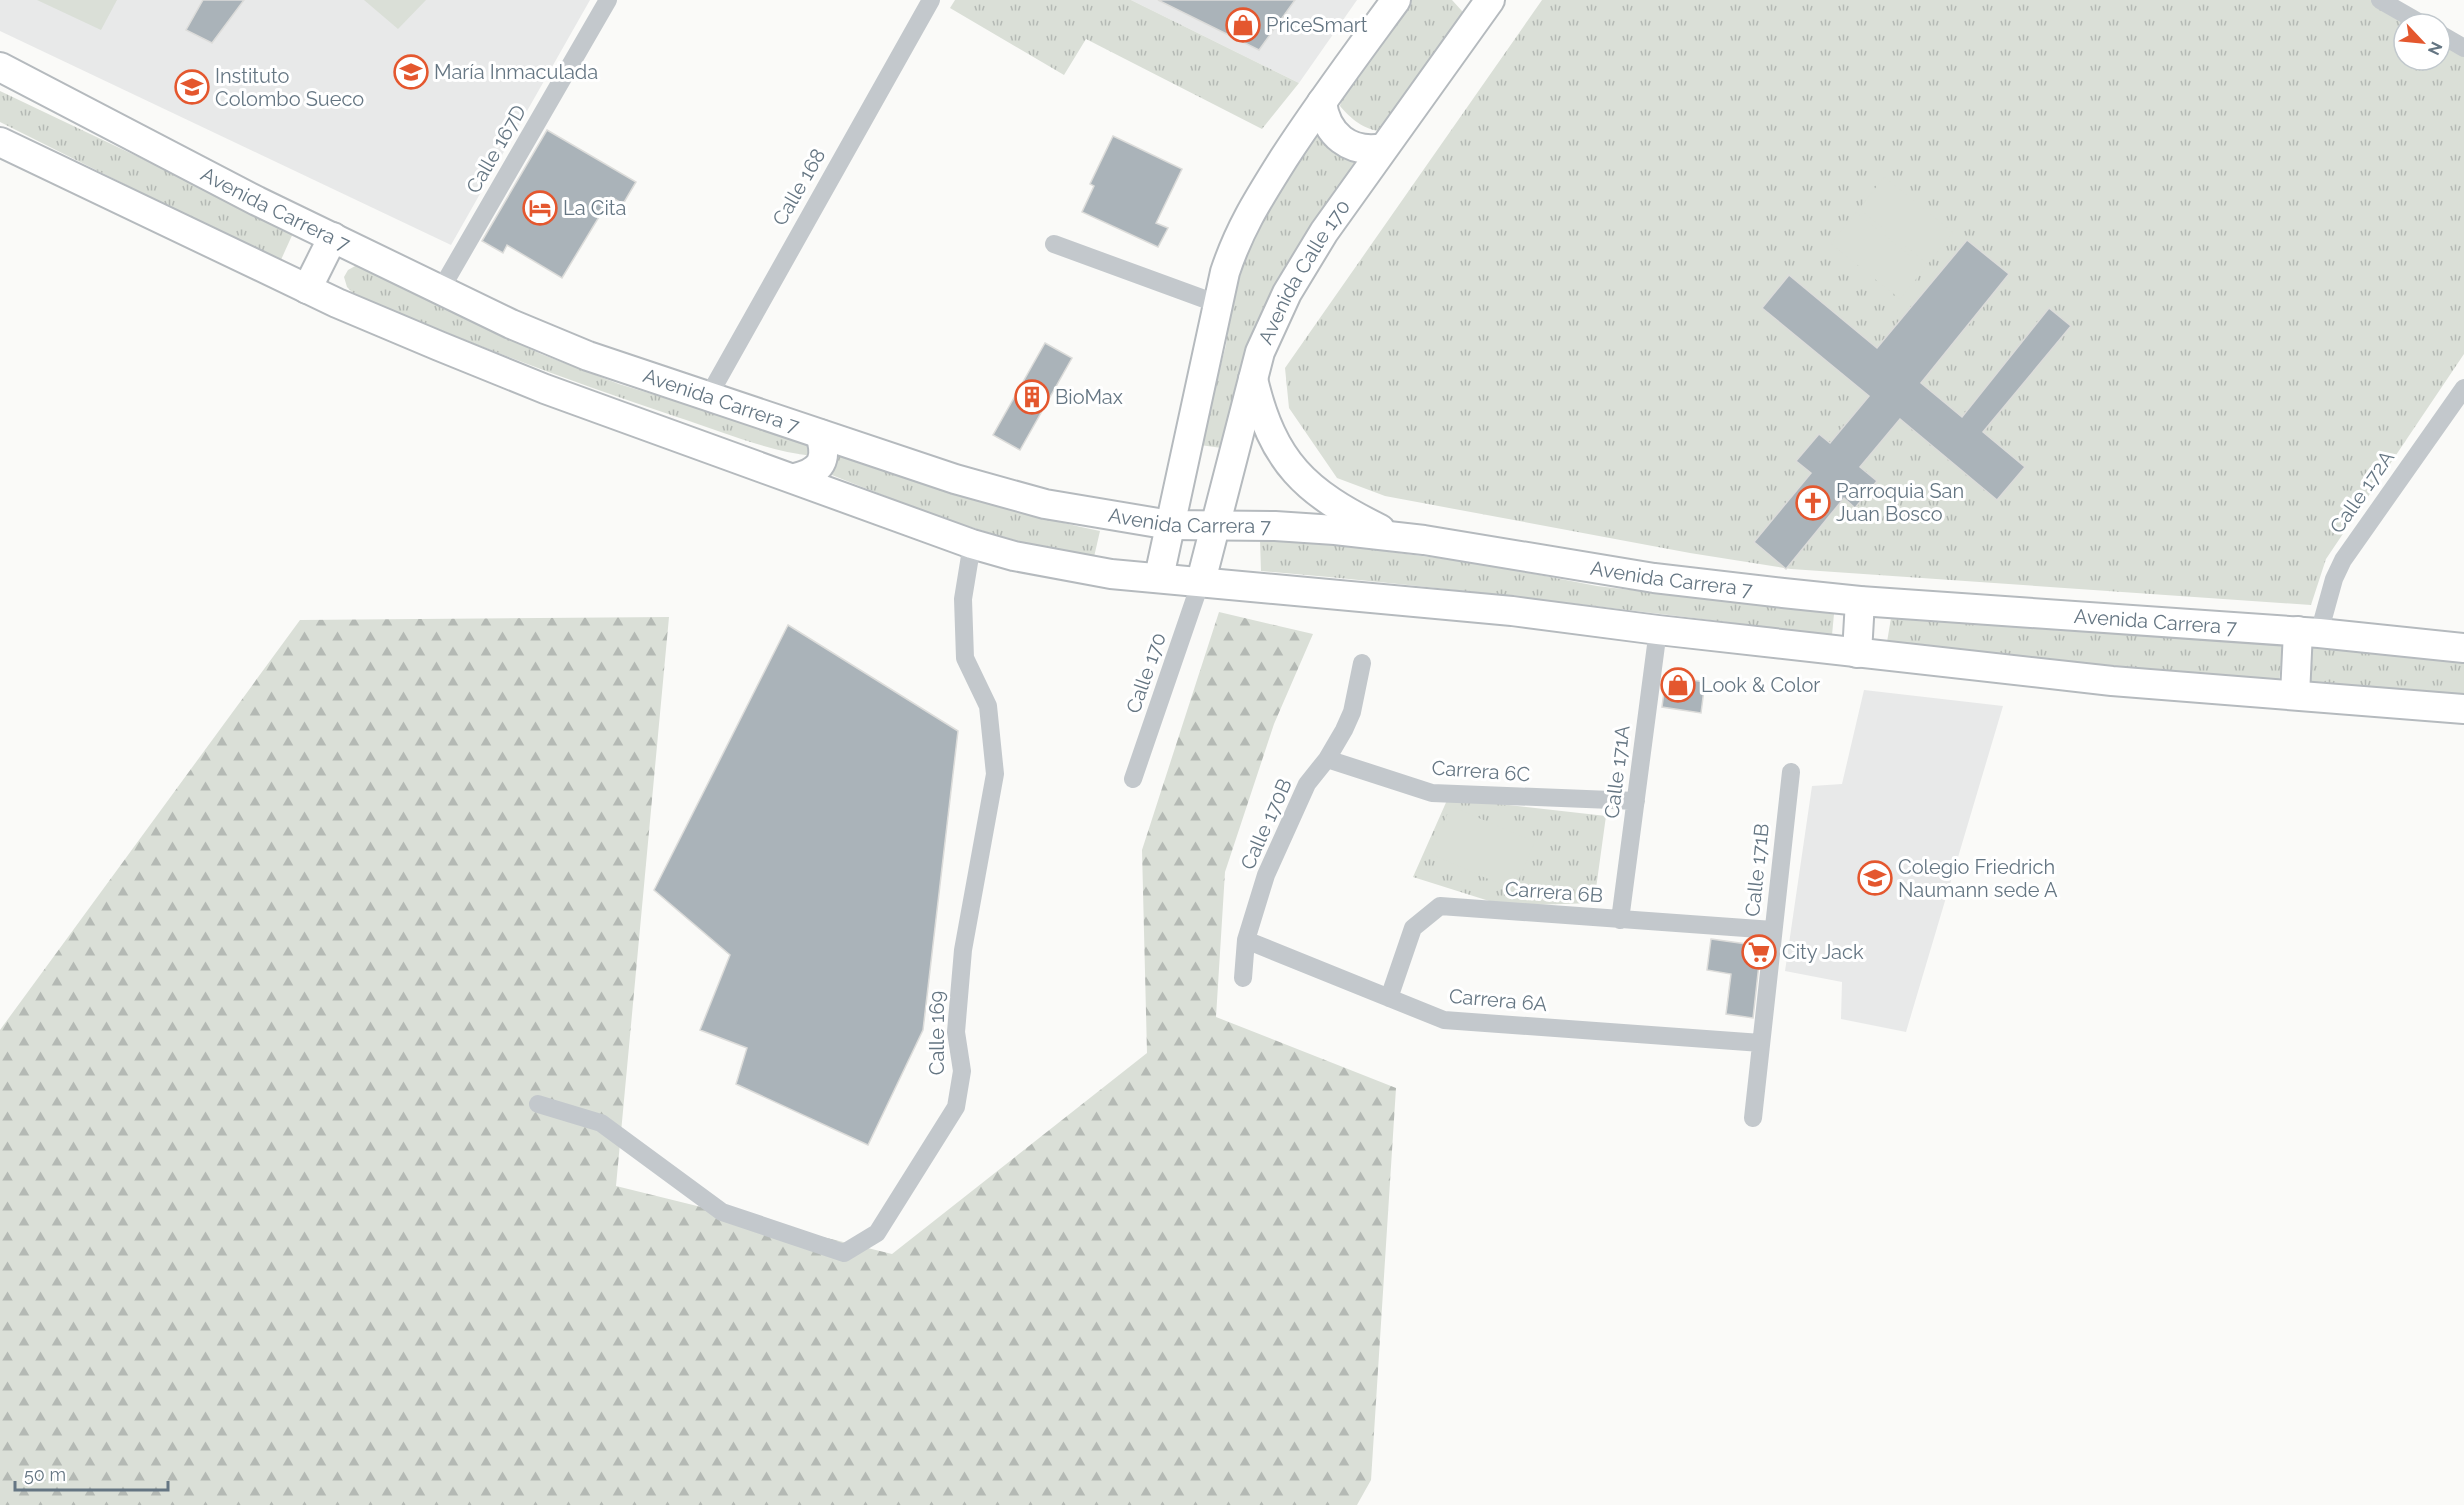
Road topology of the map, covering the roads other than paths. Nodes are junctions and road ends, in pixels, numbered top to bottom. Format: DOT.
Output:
graph roads {
  1 [pos="608,0"];
  2 [pos="931,0"];
  3 [pos="1396,0"];
  4 [pos="2380,0"];
  5 [pos="1480,4"];
  6 [pos="2401,12"];
  7 [pos="0,67"];
  8 [pos="1322,102"];
  9 [pos="0,142"];
  10 [pos="1383,148"];
  11 [pos="333,237"];
  12 [pos="1054,244"];
  13 [pos="307,289"];
  14 [pos="441,289"];
  15 [pos="1218,304"];
  16 [pos="1252,376"];
  17 [pos="2464,388"];
  18 [pos="708,397"];
  19 [pos="820,434"];
  20 [pos="795,478"];
  21 [pos="1170,525"];
  22 [pos="1214,527"];
  23 [pos="1395,537"];
  24 [pos="972,544"];
  25 [pos="1158,577"];
  26 [pos="1201,581"];
  27 [pos="1860,601"];
  28 [pos="1658,630"];
  29 [pos="2309,632"];
  30 [pos="2464,648"];
  31 [pos="1857,653"];
  32 [pos="1362,663"];
  33 [pos="2295,695"];
  34 [pos="2464,709"];
  35 [pos="1327,759"];
  36 [pos="1791,771"];
  37 [pos="1133,779"];
  38 [pos="1636,801"];
  39 [pos="1620,920"];
  40 [pos="1773,930"];
  41 [pos="1246,940"];
  42 [pos="1243,978"];
  43 [pos="1389,998"];
  44 [pos="1761,1043"];
  45 [pos="538,1104"];
  46 [pos="1753,1118"];
  1 -- 14 [label="street, Calle 167D"];
  2 -- 18 [label="street, Calle 168"];
  3 -- 8 [label="main road"];
  4 -- 6 [label="street"];
  5 -- 10 [label="main road, Avenida Calle 170"];
  7 -- 11 [label="main road, Avenida Carrera 7"];
  8 -- 10 [label="main road"];
  8 -- 15 [label="main road"];
  9 -- 13 [label="main road"];
  10 -- 16 [label="main road, Avenida Calle 170"];
  11 -- 13 [label="main road"];
  11 -- 14 [label="main road, Avenida Carrera 7"];
  12 -- 15 [label="street"];
  13 -- 20 [label="main road"];
  14 -- 18 [label="main road, Avenida Carrera 7"];
  15 -- 21 [label="main road"];
  16 -- 22 [label="main road, Avenida Calle 170"];
  16 -- 23 [label="main road"];
  17 -- 29 [label="street, Calle 172A"];
  18 -- 19 [label="main road, Avenida Carrera 7"];
  19 -- 20 [label="main road"];
  19 -- 21 [label="main road, Avenida Carrera 7"];
  20 -- 24 [label="main road"];
  21 -- 22 [label="main road, Avenida Carrera 7"];
  21 -- 25 [label="main road"];
  22 -- 23 [label="main road, Avenida Carrera 7"];
  22 -- 26 [label="main road, Avenida Calle 170"];
  23 -- 27 [label="main road, Avenida Carrera 7"];
  24 -- 25 [label="main road"];
  24 -- 45 [label="street, Calle 169"];
  25 -- 26 [label="main road"];
  26 -- 28 [label="main road"];
  26 -- 37 [label="street, Calle 170"];
  27 -- 29 [label="main road, Avenida Carrera 7"];
  27 -- 31 [label="main road"];
  28 -- 31 [label="main road"];
  28 -- 38 [label="street, Calle 171A"];
  29 -- 30 [label="main road, Avenida Carrera 7"];
  29 -- 33 [label="main road"];
  31 -- 33 [label="main road"];
  32 -- 35 [label="street, Calle 170B"];
  33 -- 34 [label="main road"];
  35 -- 38 [label="street, Carrera 6C"];
  35 -- 41 [label="street, Calle 170B"];
  36 -- 40 [label="street, Calle 171B"];
  38 -- 39 [label="street, Calle 171A"];
  39 -- 40 [label="street, Carrera 6B"];
  39 -- 43 [label="street, Carrera 6B"];
  40 -- 44 [label="street, Calle 171B"];
  41 -- 42 [label="street, Calle 170B"];
  41 -- 43 [label="street, Carrera 6A"];
  43 -- 44 [label="street, Carrera 6A"];
  44 -- 46 [label="street, Calle 171B"];
}
